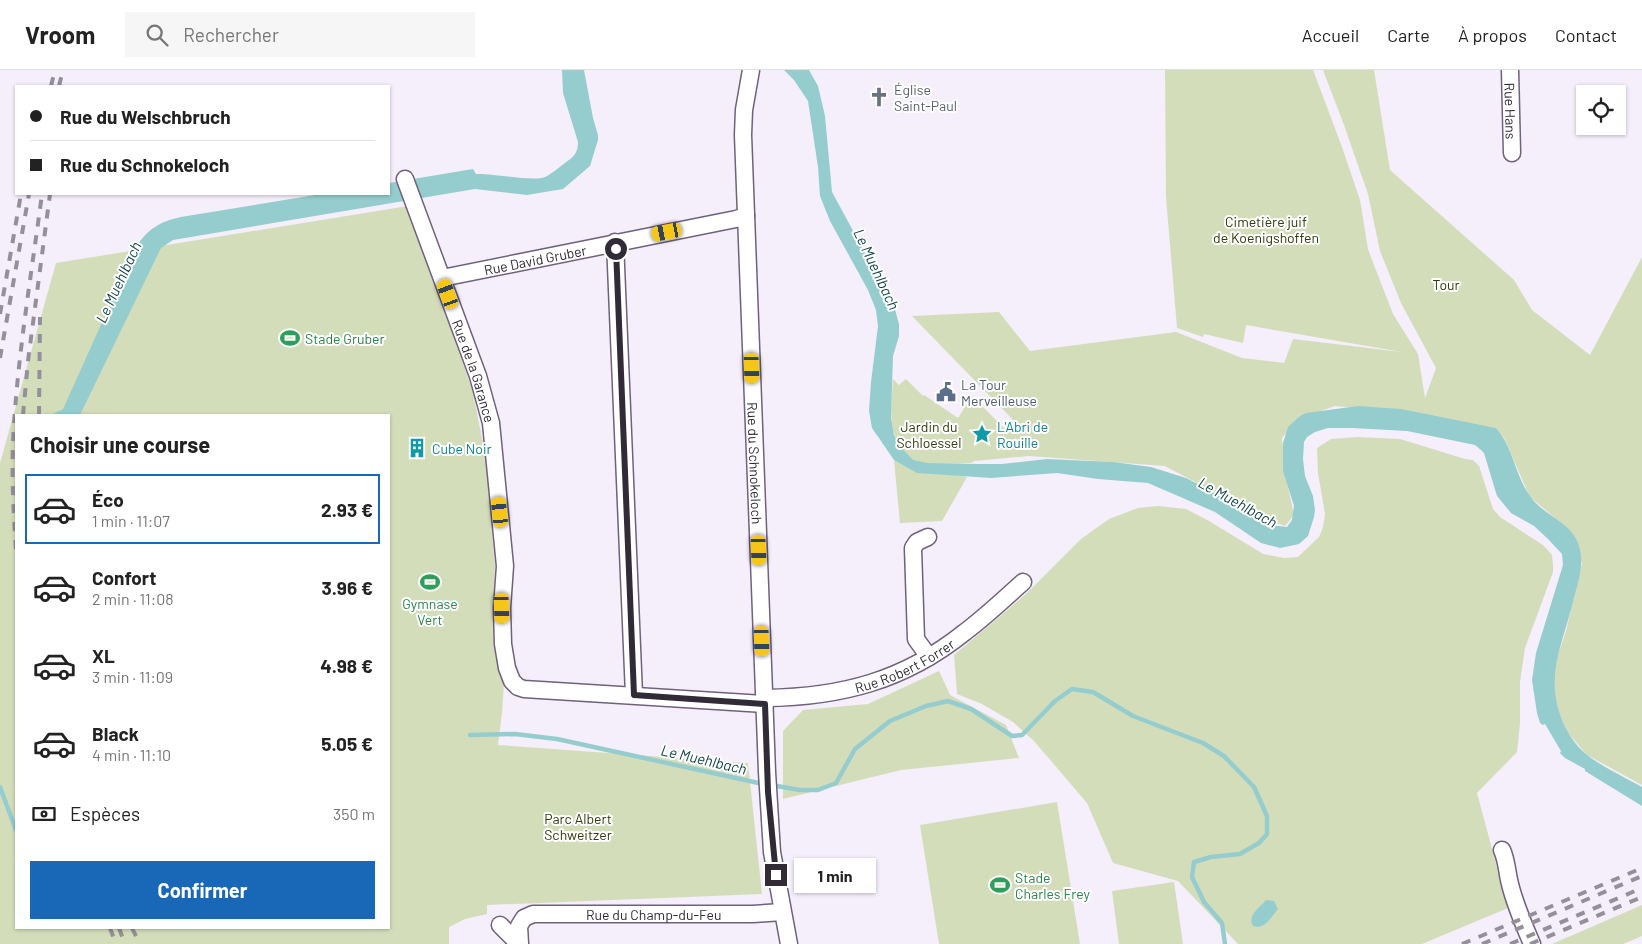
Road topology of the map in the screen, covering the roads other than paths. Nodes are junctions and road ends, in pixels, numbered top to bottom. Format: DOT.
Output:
graph roads {
  1 [pos="752,70"];
  2 [pos="1510,70"];
  3 [pos="1512,153"];
  4 [pos="405,179"];
  5 [pos="746,216"];
  6 [pos="615,242"];
  7 [pos="442,278"];
  8 [pos="928,537"];
  9 [pos="1023,582"];
  10 [pos="929,657"];
  11 [pos="518,687"];
  12 [pos="634,695"];
  13 [pos="765,701"];
  14 [pos="1502,850"];
  15 [pos="782,912"];
  16 [pos="500,926"];
  17 [pos="520,944"];
  18 [pos="789,944"];
  19 [pos="1532,944"];
  1 -- 5 [label="street, Rue du Schnokeloch"];
  2 -- 3 [label="street, Rue Hans"];
  4 -- 7 [label="street, Rue de la Garance"];
  5 -- 6 [label="street, Rue David Gruber"];
  5 -- 13 [label="street, Rue du Schnokeloch"];
  6 -- 7 [label="street, Rue David Gruber"];
  6 -- 12 [label="street"];
  7 -- 11 [label="street, Rue de la Garance"];
  8 -- 10 [label="street"];
  9 -- 10 [label="street, Rue Robert Forrer"];
  10 -- 13 [label="street, Rue Robert Forrer"];
  11 -- 12 [label="street, Rue Robert Forrer"];
  12 -- 13 [label="street, Rue Robert Forrer"];
  13 -- 15 [label="street, Rue du Schnokeloch"];
  14 -- 19 [label="street"];
  15 -- 17 [label="street, Rue du Champ-du-Feu"];
  15 -- 18 [label="street, Rue du Schnokeloch"];
  16 -- 17 [label="street"];
}
